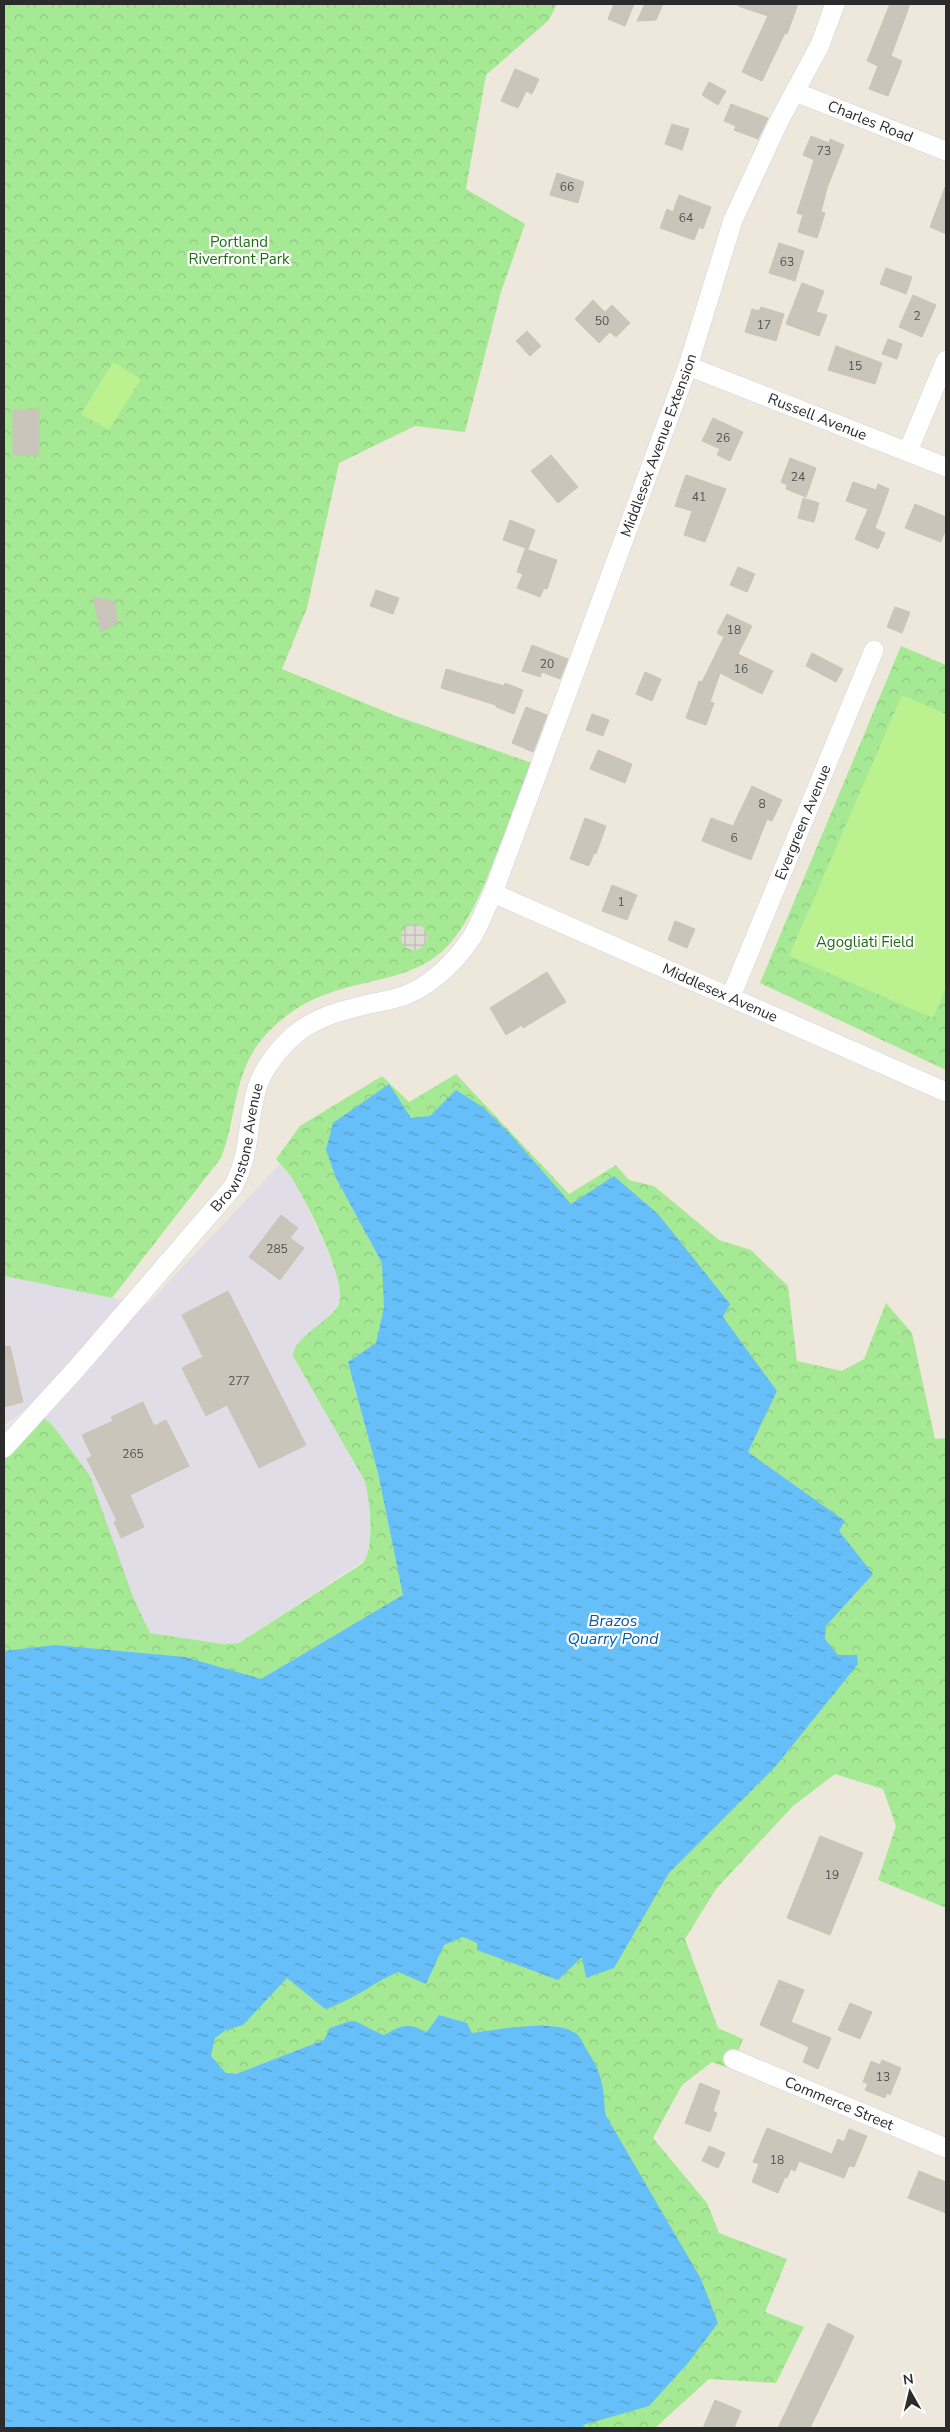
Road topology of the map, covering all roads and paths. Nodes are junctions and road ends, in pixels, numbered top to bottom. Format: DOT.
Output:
graph roads {
  1 [pos="835,4"];
  2 [pos="795,92"];
  3 [pos="946,151"];
  4 [pos="946,360"];
  5 [pos="688,366"];
  6 [pos="908,451"];
  7 [pos="946,467"];
  8 [pos="874,650"];
  9 [pos="493,893"];
  10 [pos="731,996"];
  11 [pos="946,1092"];
  12 [pos="4,1448"];
  13 [pos="733,2059"];
  14 [pos="946,2148"];
  1 -- 2 [label="street, Middlesex Avenue Extension"];
  2 -- 3 [label="street, Charles Road"];
  2 -- 5 [label="street, Middlesex Avenue Extension"];
  4 -- 6 [label="street"];
  5 -- 6 [label="street, Russell Avenue"];
  5 -- 9 [label="street, Middlesex Avenue Extension"];
  6 -- 7 [label="street, Russell Avenue"];
  8 -- 10 [label="street, Evergreen Avenue"];
  9 -- 10 [label="street, Middlesex Avenue"];
  9 -- 12 [label="street, Brownstone Avenue"];
  10 -- 11 [label="street, Middlesex Avenue"];
  13 -- 14 [label="street, Commerce Street"];
}
